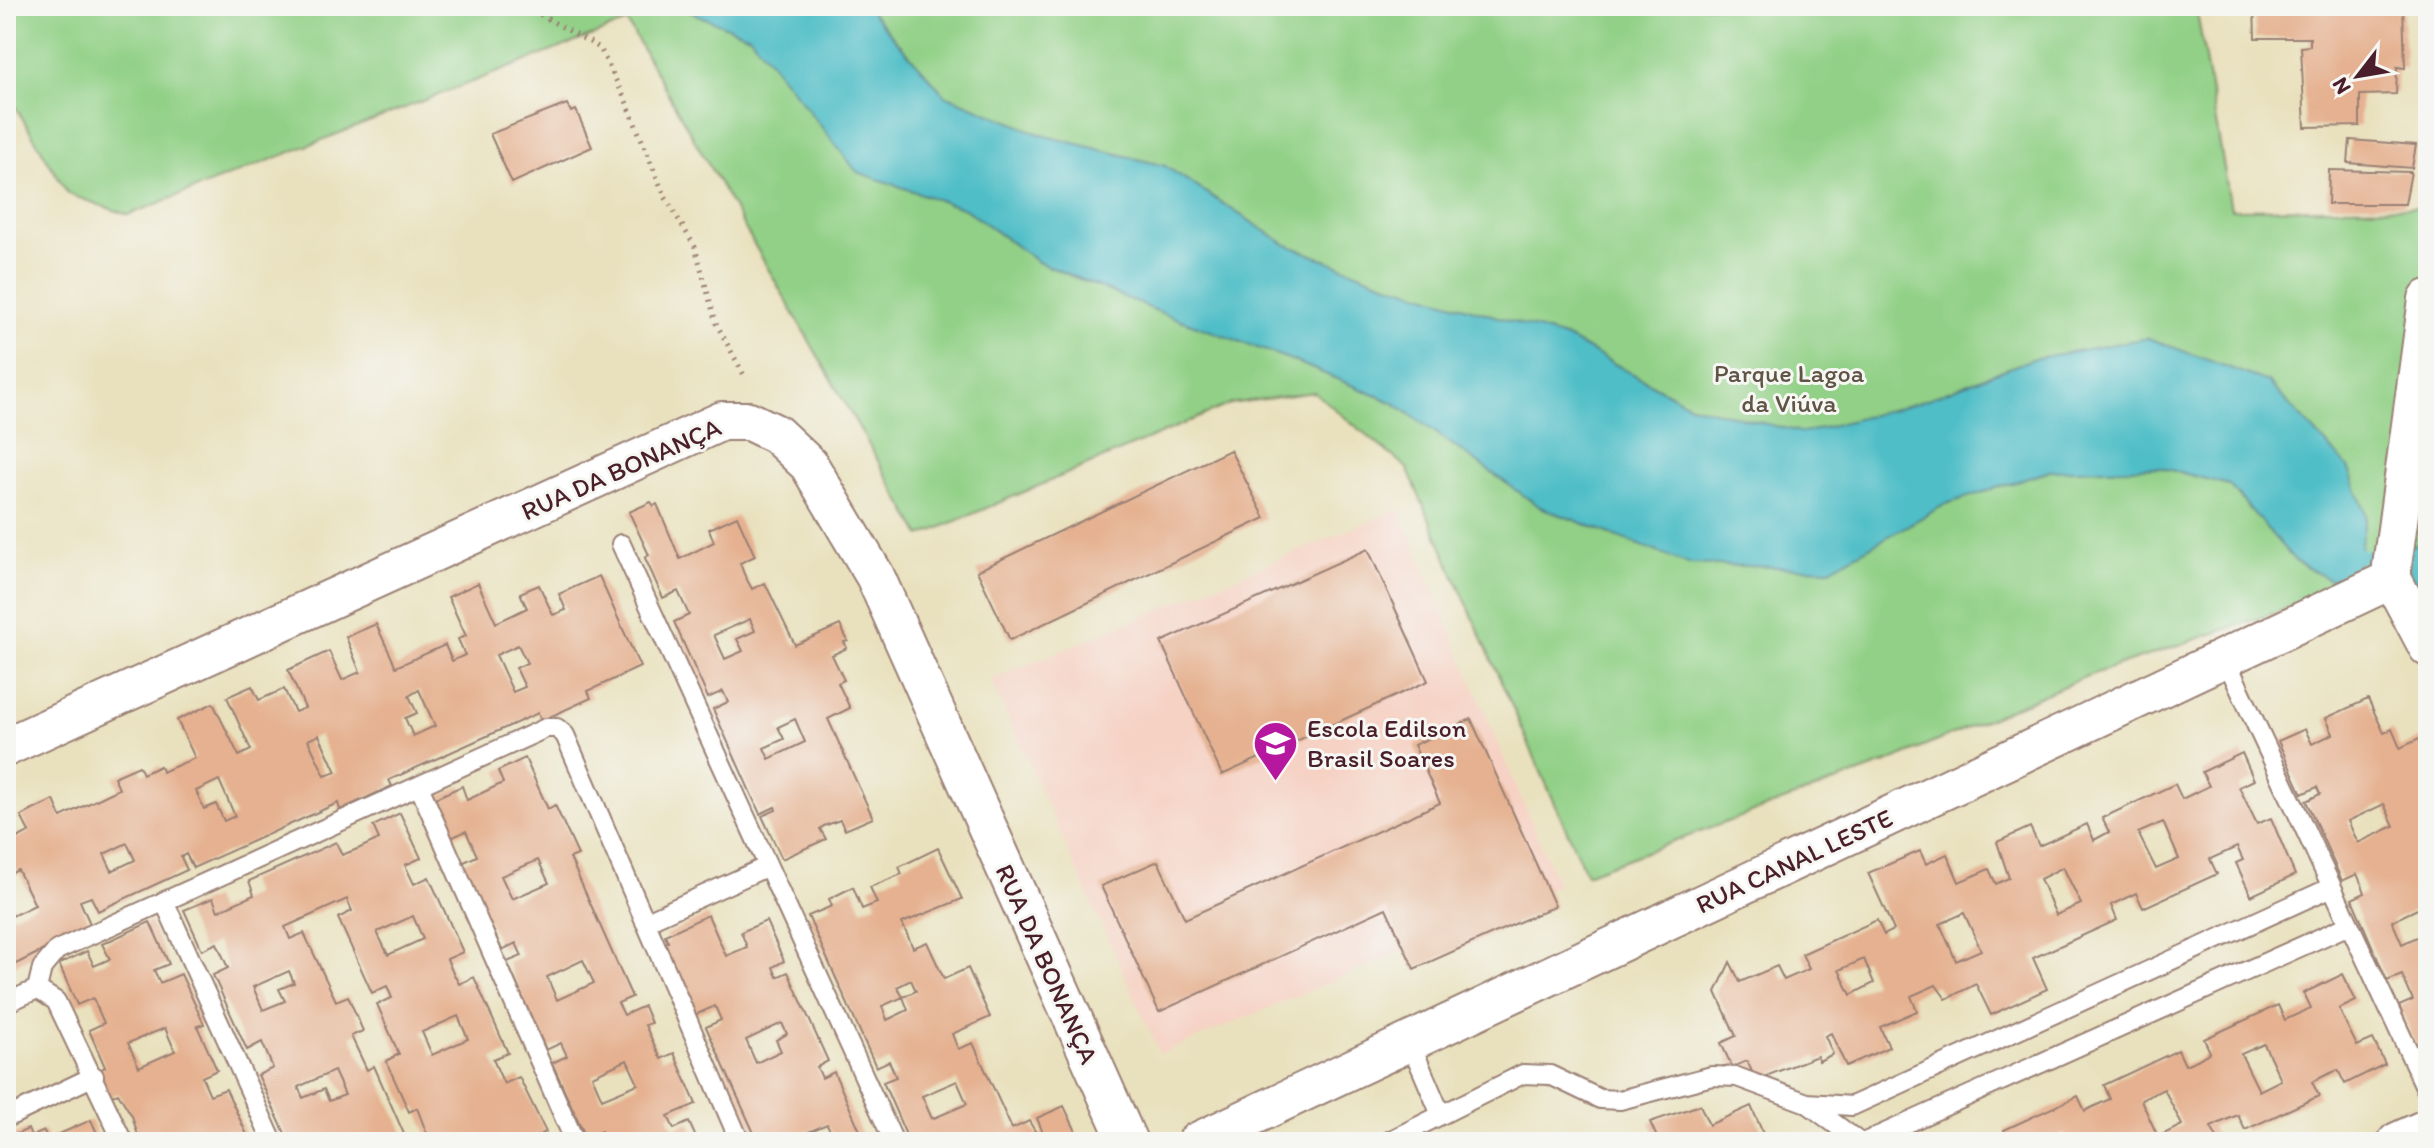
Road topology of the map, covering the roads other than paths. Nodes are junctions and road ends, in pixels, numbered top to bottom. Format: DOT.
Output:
graph roads {
  1 [pos="2428,299"];
  2 [pos="621,544"];
  3 [pos="2392,579"];
  4 [pos="2428,647"];
  5 [pos="2225,658"];
  6 [pos="6,747"];
  7 [pos="419,786"];
  8 [pos="768,866"];
  9 [pos="2332,887"];
  10 [pos="164,901"];
  11 [pos="645,922"];
  12 [pos="2349,925"];
  13 [pos="37,989"];
  14 [pos="6,1003"];
  15 [pos="1410,1042"];
  16 [pos="94,1076"];
  17 [pos="2428,1093"];
  18 [pos="1807,1103"];
  19 [pos="1441,1115"];
  20 [pos="6,1118"];
  21 [pos="2428,1128"];
  22 [pos="572,1141"];
  23 [pos="123,1142"];
  24 [pos="273,1142"];
  25 [pos="740,1142"];
  26 [pos="894,1142"];
  27 [pos="1128,1142"];
  28 [pos="1197,1142"];
  29 [pos="1387,1142"];
  30 [pos="1859,1142"];
  31 [pos="1865,1142"];
  32 [pos="2397,1142"];
  1 -- 3 [label="street"];
  2 -- 8 [label="lane"];
  3 -- 4 [label="street"];
  3 -- 5 [label="street, RUA CANAL LESTE"];
  5 -- 9 [label="lane"];
  5 -- 15 [label="street, RUA CANAL LESTE"];
  6 -- 27 [label="street, RUA DA BONANÇA"];
  7 -- 10 [label="lane"];
  7 -- 11 [label="lane"];
  7 -- 22 [label="lane"];
  8 -- 11 [label="lane"];
  8 -- 26 [label="lane"];
  9 -- 12 [label="lane"];
  9 -- 18 [label="lane"];
  10 -- 13 [label="lane"];
  10 -- 24 [label="lane"];
  11 -- 25 [label="lane"];
  12 -- 17 [label="lane"];
  12 -- 31 [label="lane"];
  13 -- 14 [label="lane"];
  13 -- 16 [label="lane"];
  15 -- 19 [label="lane"];
  15 -- 28 [label="street, RUA CANAL LESTE"];
  16 -- 20 [label="lane"];
  16 -- 23 [label="lane"];
  18 -- 19 [label="lane"];
  18 -- 30 [label="lane"];
  19 -- 29 [label="lane"];
  21 -- 32 [label="street"];
}
